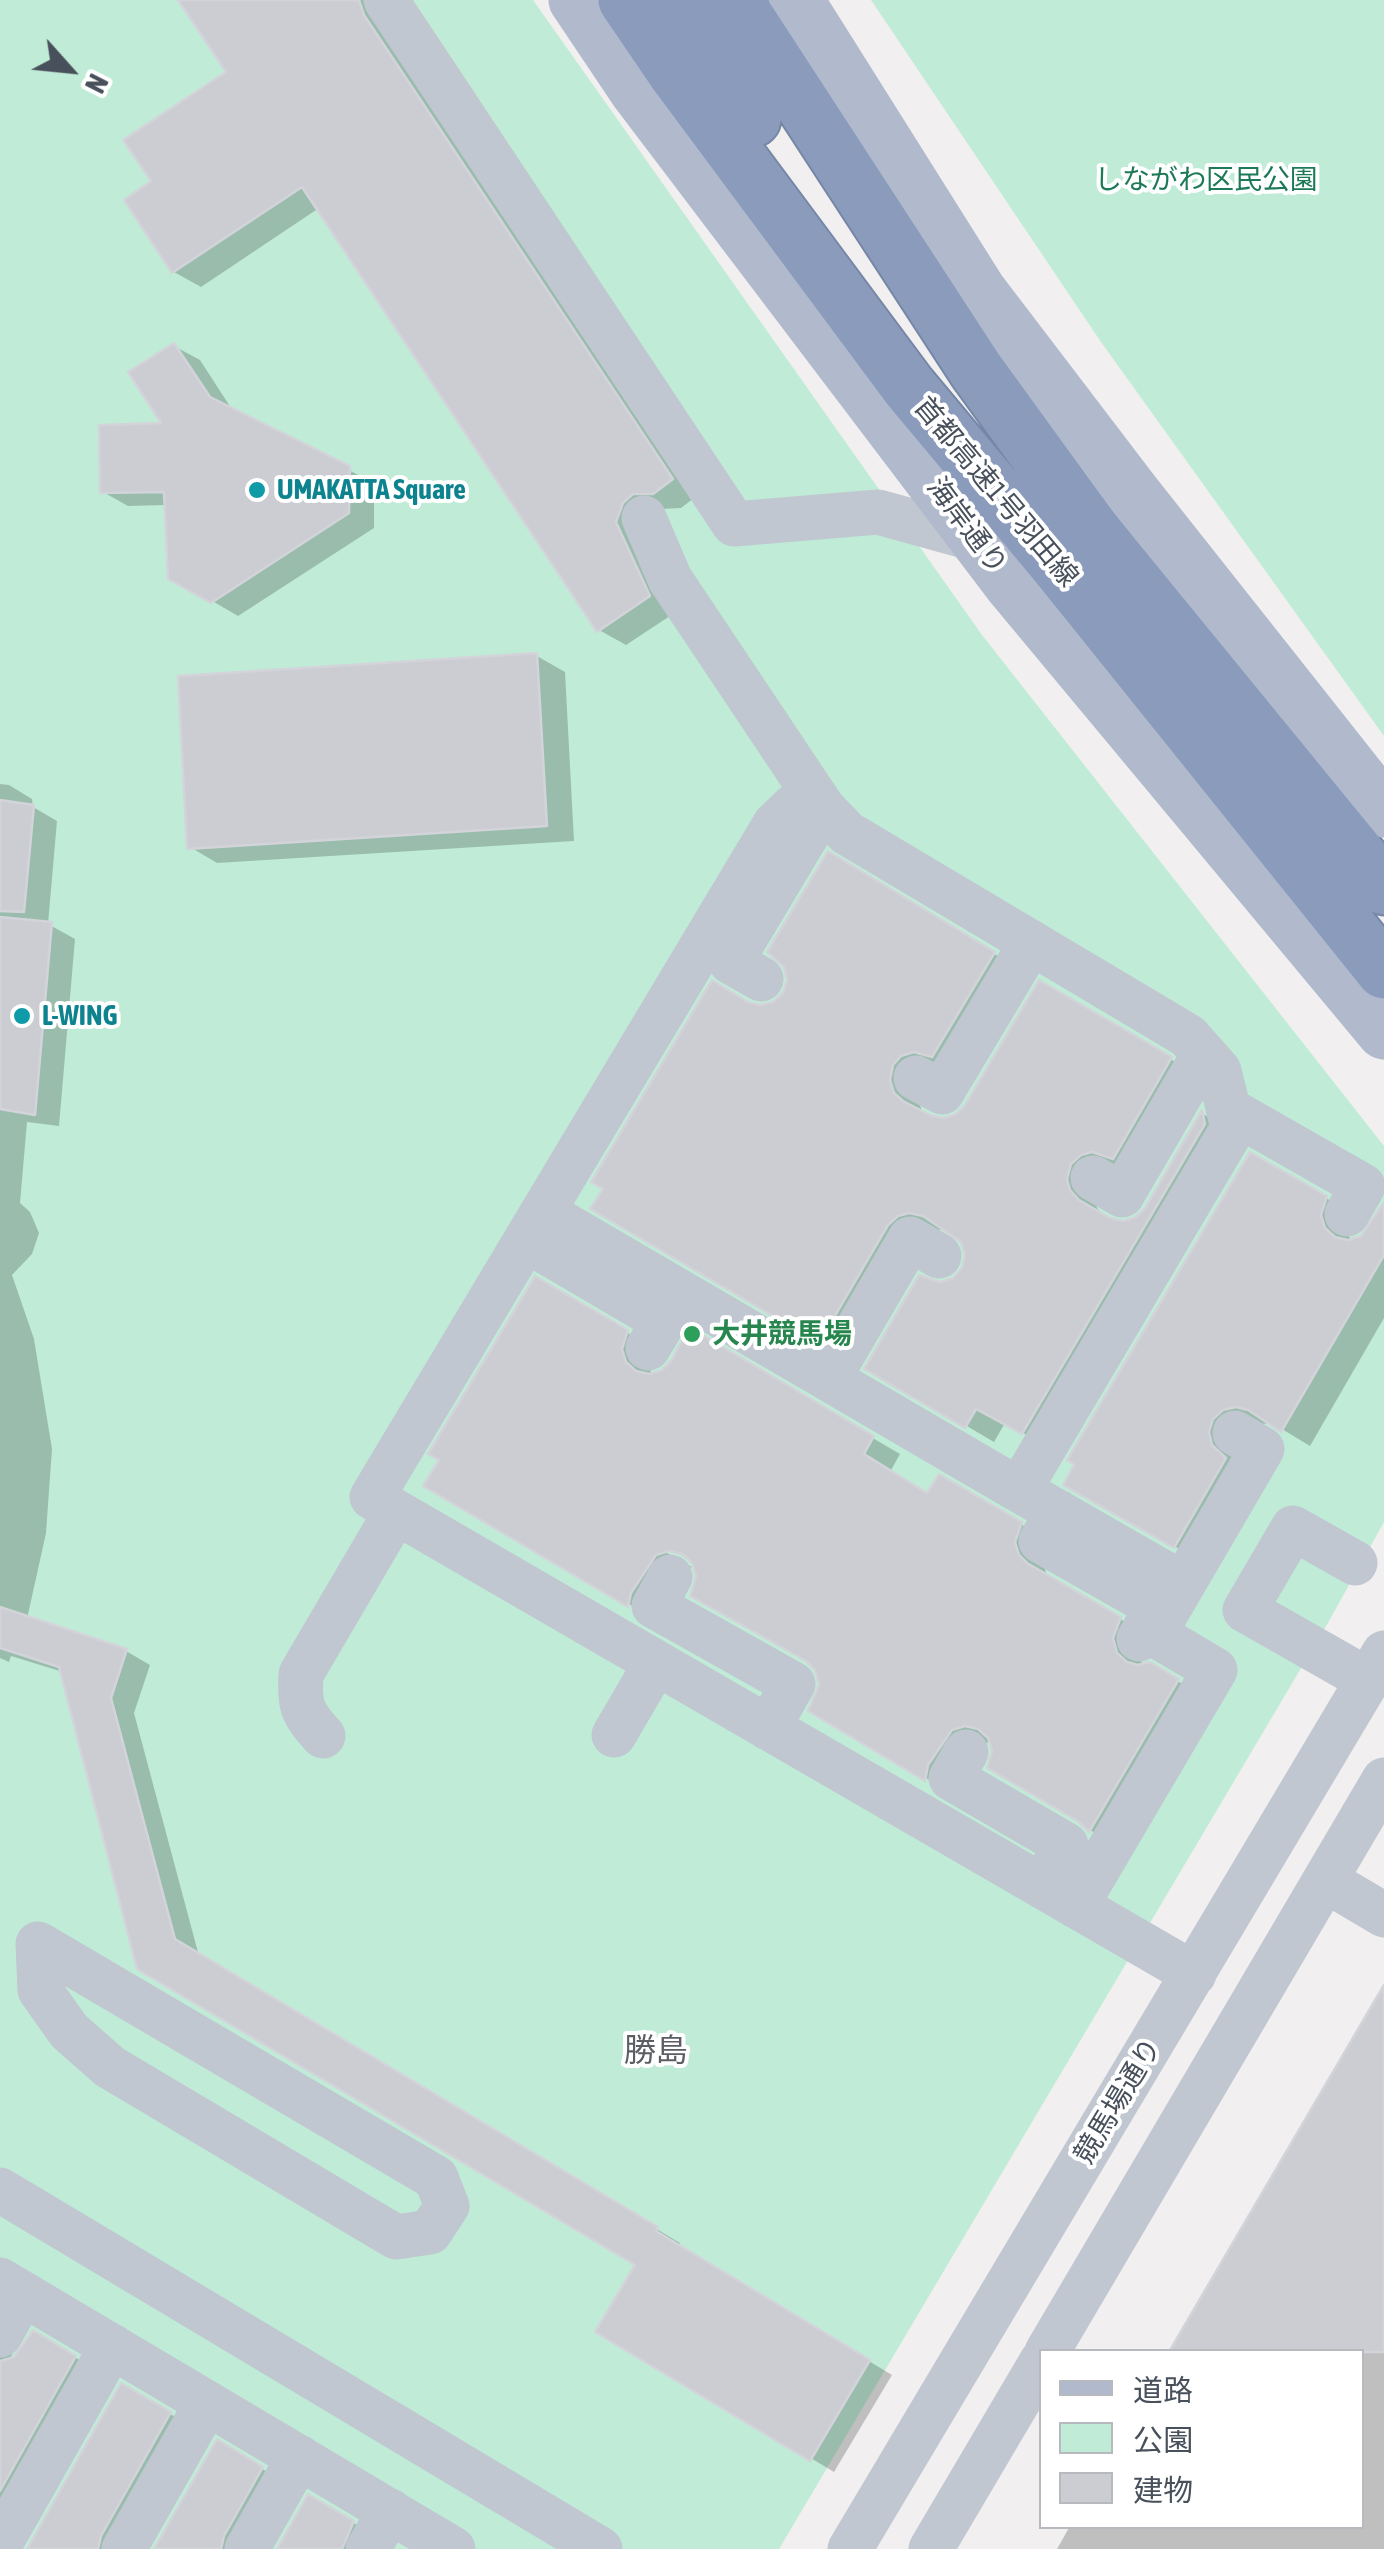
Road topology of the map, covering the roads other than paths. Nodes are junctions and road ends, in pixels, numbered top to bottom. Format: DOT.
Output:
graph roads {
  1 [pos="386,0"];
  2 [pos="576,0"];
  3 [pos="626,0"];
  4 [pos="675,0"];
  5 [pos="734,0"];
  6 [pos="796,0"];
  7 [pos="644,518"];
  8 [pos="976,540"];
  9 [pos="1056,563"];
  10 [pos="823,808"];
  11 [pos="1384,810"];
  12 [pos="1384,888"];
  13 [pos="1031,943"];
  14 [pos="1384,972"];
  15 [pos="761,979"];
  16 [pos="1384,1032"];
  17 [pos="1204,1054"];
  18 [pos="916,1078"];
  19 [pos="1228,1109"];
  20 [pos="1093,1178"];
  21 [pos="1347,1214"];
  22 [pos="534,1226"];
  23 [pos="938,1256"];
  24 [pos="648,1348"];
  25 [pos="829,1378"];
  26 [pos="1235,1433"];
  27 [pos="1019,1490"];
  28 [pos="396,1512"];
  29 [pos="1058,1512"];
  30 [pos="1355,1563"];
  31 [pos="670,1576"];
  32 [pos="1183,1584"];
  33 [pos="1139,1639"];
  34 [pos="656,1663"];
  35 [pos="1376,1666"];
  36 [pos="768,1728"];
  37 [pos="614,1735"];
  38 [pos="323,1736"];
  39 [pos="966,1752"];
  40 [pos="1384,1780"];
  41 [pos="1325,1880"];
  42 [pos="1059,1896"];
  43 [pos="1384,1915"];
  44 [pos="19,1944"];
  45 [pos="1194,1974"];
  46 [pos="0,2190"];
  47 [pos="12,2287"];
  48 [pos="0,2334"];
  49 [pos="112,2346"];
  50 [pos="1049,2349"];
  51 [pos="1039,2366"];
  52 [pos="208,2403"];
  53 [pos="300,2457"];
  54 [pos="379,2530"];
  55 [pos="0,2544"];
  56 [pos="124,2549"];
  57 [pos="247,2549"];
  58 [pos="453,2549"];
  59 [pos="600,2549"];
  60 [pos="850,2549"];
  61 [pos="931,2549"];
  1 -- 8 [label="street"];
  2 -- 8 [label="main road, 海岸通り"];
  3 -- 9 [label="highway, 首都高速1号羽田線"];
  4 -- 9 [label="highway"];
  5 -- 12 [label="highway, 首都高速1号羽田線"];
  6 -- 11 [label="main road"];
  7 -- 10 [label="street"];
  8 -- 16 [label="main road, 海岸通り"];
  9 -- 14 [label="highway, 首都高速1号羽田線"];
  10 -- 13 [label="street"];
  10 -- 15 [label="street"];
  10 -- 22 [label="street"];
  13 -- 17 [label="street"];
  13 -- 18 [label="street"];
  17 -- 19 [label="street"];
  17 -- 20 [label="street"];
  19 -- 21 [label="street"];
  19 -- 27 [label="street"];
  22 -- 24 [label="street"];
  22 -- 25 [label="street"];
  22 -- 28 [label="street"];
  23 -- 25 [label="street"];
  25 -- 27 [label="street"];
  26 -- 32 [label="street"];
  27 -- 29 [label="street"];
  28 -- 34 [label="street"];
  28 -- 38 [label="street"];
  29 -- 32 [label="street"];
  29 -- 33 [label="street"];
  30 -- 35 [label="street"];
  31 -- 36 [label="street"];
  32 -- 42 [label="street"];
  34 -- 36 [label="street"];
  34 -- 37 [label="street"];
  35 -- 45 [label="street, 競馬場通り"];
  36 -- 42 [label="street"];
  39 -- 42 [label="street"];
  40 -- 41 [label="street"];
  41 -- 43 [label="street"];
  41 -- 50 [label="street"];
  42 -- 45 [label="street"];
  44 -- 44 [label="street"];
  45 -- 60 [label="street, 競馬場通り"];
  46 -- 59 [label="street"];
  47 -- 48 [label="street"];
  47 -- 49 [label="street"];
  49 -- 52 [label="street"];
  49 -- 55 [label="street"];
  51 -- 61 [label="street"];
  52 -- 53 [label="street"];
  52 -- 56 [label="street"];
  53 -- 54 [label="street"];
  53 -- 57 [label="street"];
  54 -- 58 [label="street"];
}
